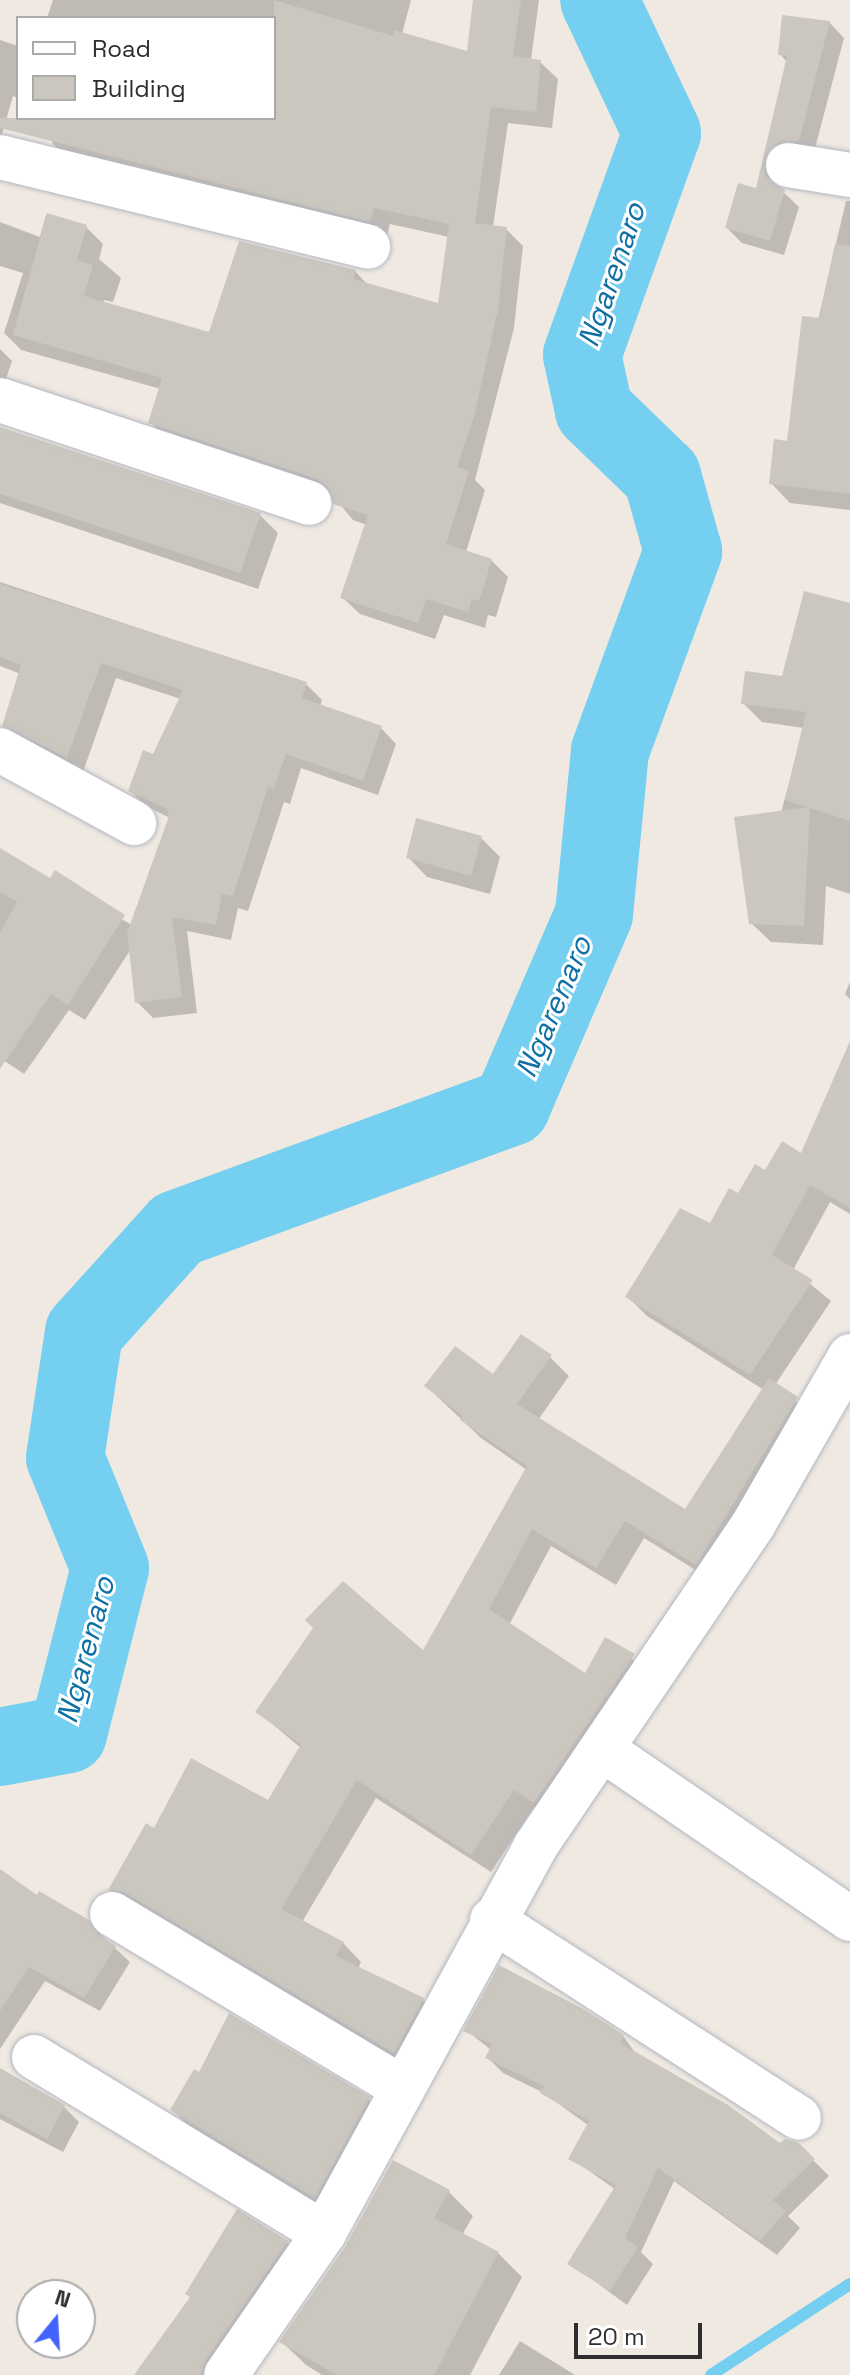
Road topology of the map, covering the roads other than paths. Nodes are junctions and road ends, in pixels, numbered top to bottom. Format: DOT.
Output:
graph roads {
  1 [pos="0,157"];
  2 [pos="788,165"];
  3 [pos="850,175"];
  4 [pos="368,247"];
  5 [pos="0,400"];
  6 [pos="309,503"];
  7 [pos="0,750"];
  8 [pos="134,823"];
  9 [pos="850,1356"];
  10 [pos="602,1749"];
  11 [pos="112,1914"];
  12 [pos="850,1919"];
  13 [pos="492,1920"];
  14 [pos="34,2057"];
  15 [pos="403,2088"];
  16 [pos="799,2118"];
  17 [pos="324,2233"];
  18 [pos="226,2375"];
  1 -- 4 [label="street"];
  2 -- 3 [label="street"];
  5 -- 6 [label="street"];
  7 -- 8 [label="street"];
  9 -- 10 [label="street"];
  10 -- 12 [label="street"];
  10 -- 13 [label="street"];
  11 -- 15 [label="street"];
  13 -- 15 [label="street"];
  13 -- 16 [label="street"];
  14 -- 17 [label="street"];
  15 -- 17 [label="street"];
  17 -- 18 [label="street"];
}
